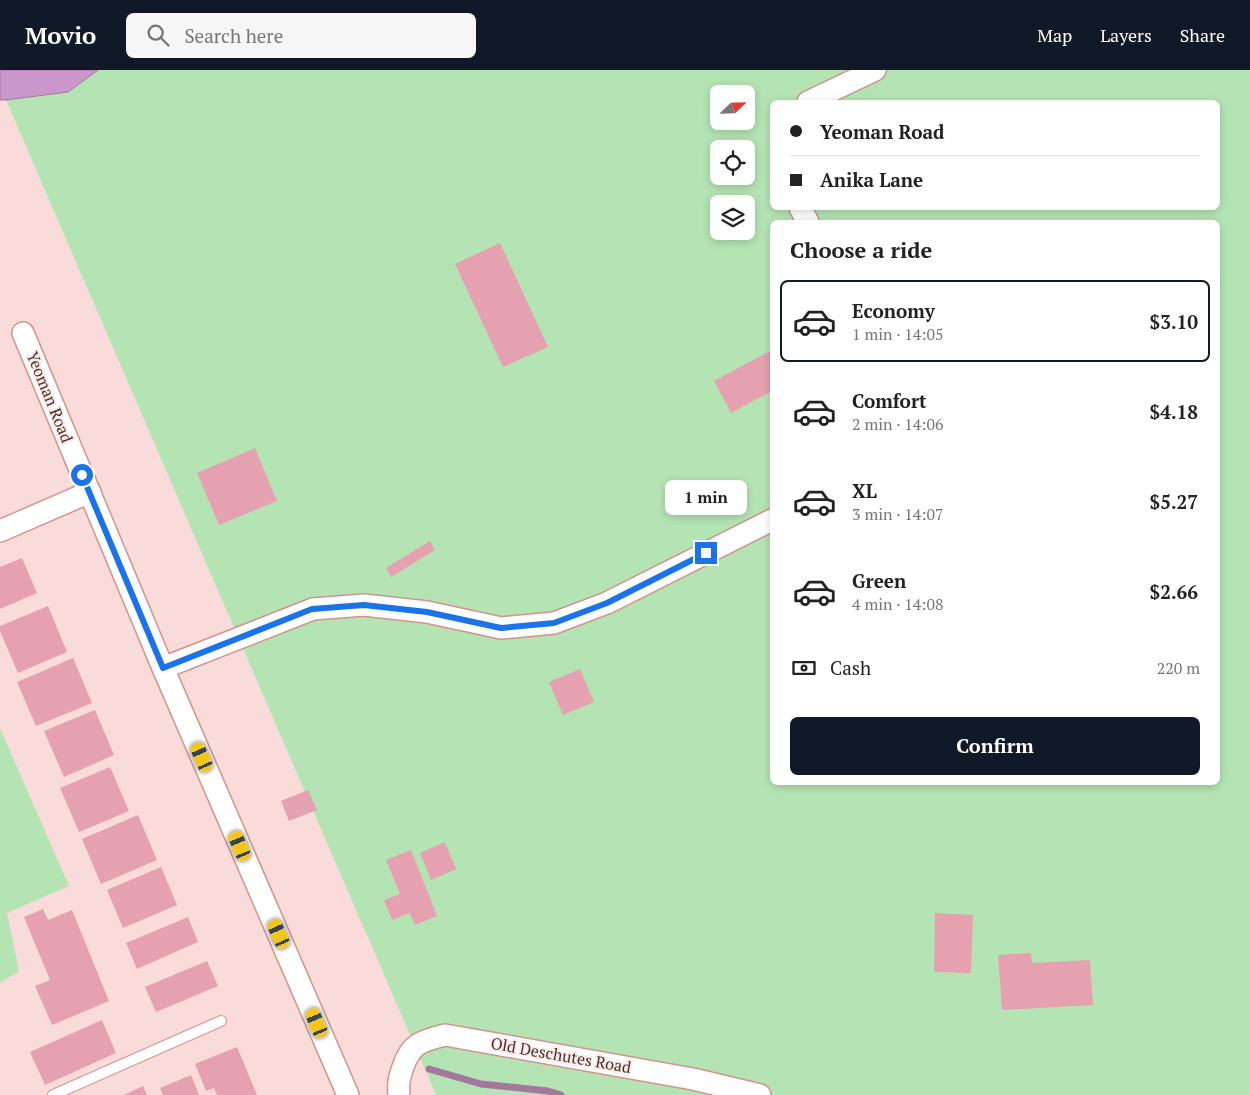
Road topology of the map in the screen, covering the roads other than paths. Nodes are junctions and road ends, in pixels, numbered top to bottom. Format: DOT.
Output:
graph roads {
  1 [pos="875,70"];
  2 [pos="812,100"];
  3 [pos="23,332"];
  4 [pos="90,492"];
  5 [pos="770,521"];
  6 [pos="0,531"];
  7 [pos="163,668"];
  8 [pos="221,1021"];
  9 [pos="53,1095"];
  10 [pos="348,1095"];
  11 [pos="399,1095"];
  12 [pos="760,1095"];
  1 -- 2 [label="street"];
  3 -- 4 [label="street, Yeoman Road"];
  4 -- 6 [label="street"];
  4 -- 7 [label="street, Yeoman Road"];
  5 -- 7 [label="street"];
  7 -- 10 [label="street, Yeoman Road"];
  8 -- 9 [label="lane"];
  11 -- 12 [label="street, Old Deschutes Road"];
}
